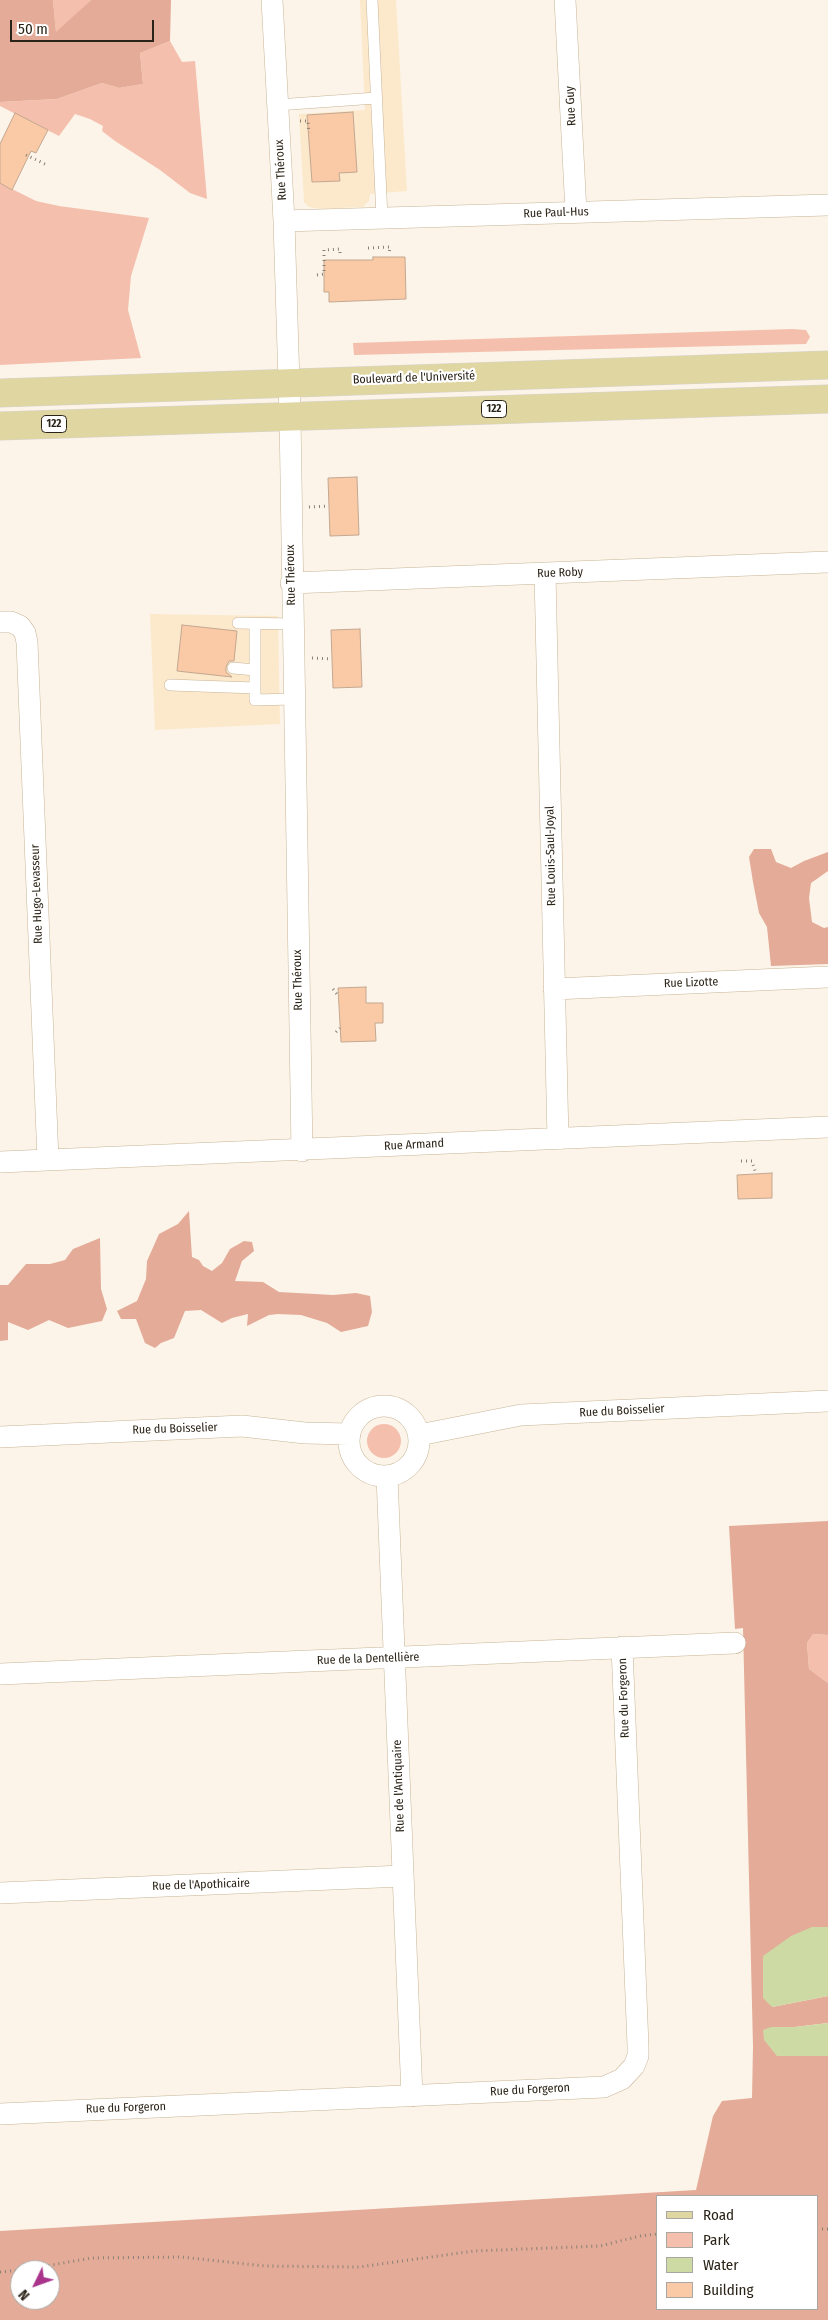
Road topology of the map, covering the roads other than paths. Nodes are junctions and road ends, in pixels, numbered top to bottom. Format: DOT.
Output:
graph roads {
  1 [pos="272,0"];
  2 [pos="372,0"];
  3 [pos="565,0"];
  4 [pos="376,98"];
  5 [pos="277,105"];
  6 [pos="828,206"];
  7 [pos="576,212"];
  8 [pos="382,218"];
  9 [pos="284,221"];
  10 [pos="828,364"];
  11 [pos="288,382"];
  12 [pos="0,393"];
  13 [pos="828,399"];
  14 [pos="290,416"];
  15 [pos="0,426"];
  16 [pos="828,562"];
  17 [pos="545,574"];
  18 [pos="291,583"];
  19 [pos="0,622"];
  20 [pos="238,623"];
  21 [pos="255,624"];
  22 [pos="292,624"];
  23 [pos="233,668"];
  24 [pos="255,670"];
  25 [pos="170,685"];
  26 [pos="255,688"];
  27 [pos="293,699"];
  28 [pos="828,978"];
  29 [pos="554,989"];
  30 [pos="828,1127"];
  31 [pos="558,1139"];
  32 [pos="302,1151"];
  33 [pos="48,1160"];
  34 [pos="0,1162"];
  35 [pos="828,1401"];
  36 [pos="350,1434"];
  37 [pos="419,1435"];
  38 [pos="0,1437"];
  39 [pos="387,1476"];
  40 [pos="735,1643"];
  41 [pos="622,1648"];
  42 [pos="394,1657"];
  43 [pos="0,1674"];
  44 [pos="403,1876"];
  45 [pos="0,1893"];
  46 [pos="412,2096"];
  47 [pos="0,2114"];
  1 -- 5 [label="street, Rue Théroux"];
  2 -- 4 [label="lane"];
  3 -- 7 [label="street, Rue Guy"];
  4 -- 5 [label="lane"];
  4 -- 8 [label="lane"];
  5 -- 9 [label="street, Rue Théroux"];
  6 -- 7 [label="street, Rue Paul-Hus"];
  7 -- 8 [label="street, Rue Paul-Hus"];
  8 -- 9 [label="street, Rue Paul-Hus"];
  9 -- 11 [label="street, Rue Théroux"];
  10 -- 11 [label="main road, Boulevard de l'Université"];
  11 -- 12 [label="main road, Boulevard de l'Université"];
  11 -- 14 [label="street, Rue Théroux"];
  13 -- 14 [label="main road, 122"];
  14 -- 15 [label="main road, 122"];
  14 -- 18 [label="street, Rue Théroux"];
  16 -- 17 [label="street, Rue Roby"];
  17 -- 18 [label="street, Rue Roby"];
  17 -- 29 [label="street, Rue Louis-Saul-Joyal"];
  18 -- 22 [label="street, Rue Théroux"];
  19 -- 33 [label="street, Rue Hugo-Levasseur"];
  20 -- 21 [label="lane"];
  21 -- 22 [label="lane"];
  21 -- 24 [label="lane"];
  22 -- 27 [label="street, Rue Théroux"];
  23 -- 24 [label="lane"];
  24 -- 26 [label="lane"];
  25 -- 26 [label="lane"];
  26 -- 27 [label="lane"];
  27 -- 32 [label="street, Rue Théroux"];
  28 -- 29 [label="street, Rue Lizotte"];
  29 -- 31 [label="street, Rue Louis-Saul-Joyal"];
  30 -- 31 [label="street, Rue Armand"];
  31 -- 32 [label="street, Rue Armand"];
  32 -- 33 [label="street, Rue Armand"];
  33 -- 34 [label="street, Rue Armand"];
  35 -- 37 [label="street, Rue du Boisselier"];
  36 -- 37 [label="street"];
  36 -- 38 [label="street, Rue du Boisselier"];
  36 -- 39 [label="street"];
  37 -- 39 [label="street"];
  39 -- 42 [label="street, Rue de l'Antiquaire"];
  40 -- 41 [label="street, Rue de la Dentellière"];
  41 -- 42 [label="street, Rue de la Dentellière"];
  41 -- 46 [label="street, Rue du Forgeron"];
  42 -- 43 [label="street, Rue de la Dentellière"];
  42 -- 44 [label="street, Rue de l'Antiquaire"];
  44 -- 45 [label="street, Rue de l'Apothicaire"];
  44 -- 46 [label="street, Rue de l'Antiquaire"];
  46 -- 47 [label="street, Rue du Forgeron"];
}
